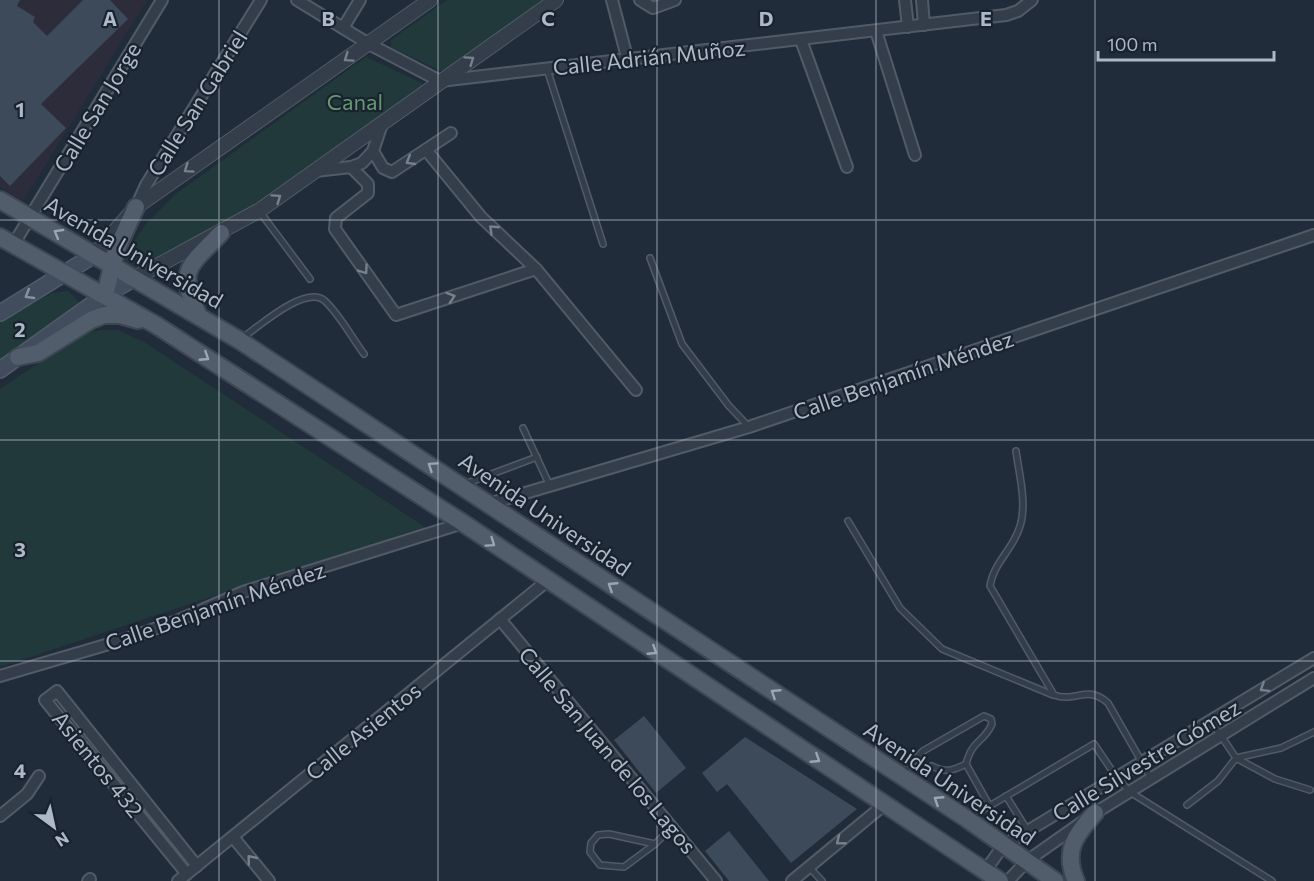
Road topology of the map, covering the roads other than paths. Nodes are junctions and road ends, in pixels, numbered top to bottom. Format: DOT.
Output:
graph roads {
  1 [pos="161,0"];
  2 [pos="261,0"];
  3 [pos="297,0"];
  4 [pos="360,0"];
  5 [pos="430,0"];
  6 [pos="556,0"];
  7 [pos="612,0"];
  8 [pos="640,0"];
  9 [pos="675,0"];
  10 [pos="905,0"];
  11 [pos="922,0"];
  12 [pos="1032,0"];
  13 [pos="924,25"];
  14 [pos="908,27"];
  15 [pos="343,28"];
  16 [pos="876,31"];
  17 [pos="801,40"];
  18 [pos="369,44"];
  19 [pos="628,61"];
  20 [pos="546,68"];
  21 [pos="440,81"];
  22 [pos="382,124"];
  23 [pos="451,133"];
  24 [pos="373,151"];
  25 [pos="427,151"];
  26 [pos="915,155"];
  27 [pos="351,167"];
  28 [pos="847,167"];
  29 [pos="315,171"];
  30 [pos="0,200"];
  31 [pos="136,207"];
  32 [pos="260,210"];
  33 [pos="30,218"];
  34 [pos="221,233"];
  35 [pos="1314,235"];
  36 [pos="6,241"];
  37 [pos="603,244"];
  38 [pos="94,255"];
  39 [pos="650,258"];
  40 [pos="111,264"];
  41 [pos="536,269"];
  42 [pos="65,273"];
  43 [pos="135,278"];
  44 [pos="310,279"];
  45 [pos="105,295"];
  46 [pos="0,313"];
  47 [pos="198,314"];
  48 [pos="156,325"];
  49 [pos="239,340"];
  50 [pos="364,354"];
  51 [pos="18,357"];
  52 [pos="0,370"];
  53 [pos="636,390"];
  54 [pos="749,427"];
  55 [pos="523,428"];
  56 [pos="1016,450"];
  57 [pos="537,458"];
  58 [pos="549,484"];
  59 [pos="460,485"];
  60 [pos="488,504"];
  61 [pos="848,521"];
  62 [pos="463,523"];
  63 [pos="547,581"];
  64 [pos="500,619"];
  65 [pos="1314,658"];
  66 [pos="0,676"];
  67 [pos="1314,678"];
  68 [pos="1054,695"];
  69 [pos="1211,721"];
  70 [pos="1314,732"];
  71 [pos="1220,736"];
  72 [pos="1236,758"];
  73 [pos="111,759"];
  74 [pos="1143,763"];
  75 [pos="966,764"];
  76 [pos="932,766"];
  77 [pos="101,768"];
  78 [pos="39,776"];
  79 [pos="901,776"];
  80 [pos="1117,778"];
  81 [pos="1152,779"];
  82 [pos="1310,790"];
  83 [pos="1130,792"];
  84 [pos="1006,796"];
  85 [pos="885,804"];
  86 [pos="1186,804"];
  87 [pos="989,805"];
  88 [pos="1095,813"];
  89 [pos="0,816"];
  90 [pos="967,819"];
  91 [pos="672,827"];
  92 [pos="1028,831"];
  93 [pos="172,836"];
  94 [pos="233,837"];
  95 [pos="163,844"];
  96 [pos="655,844"];
  97 [pos="1003,846"];
  98 [pos="1027,861"];
  99 [pos="197,866"];
  100 [pos="809,867"];
  101 [pos="985,871"];
  102 [pos="187,874"];
  103 [pos="178,881"];
  104 [pos="268,881"];
  105 [pos="716,881"];
  106 [pos="792,881"];
  107 [pos="822,881"];
  108 [pos="1000,881"];
  109 [pos="1008,881"];
  110 [pos="1055,881"];
  111 [pos="1076,881"];
  112 [pos="1272,881"];
  1 -- 33 [label="street, Calle San Jorge"];
  2 -- 31 [label="street, Calle San Gabriel"];
  3 -- 15 [label="street"];
  4 -- 15 [label="street"];
  5 -- 18 [label="street"];
  21 -- 6 [label="street, one-way"];
  7 -- 19 [label="street"];
  8 -- 9 [label="street"];
  10 -- 14 [label="street"];
  11 -- 13 [label="street"];
  12 -- 13 [label="street, Calle Adrián Muñoz"];
  13 -- 14 [label="street, Calle Adrián Muñoz"];
  14 -- 16 [label="street, Calle Adrián Muñoz"];
  15 -- 18 [label="street"];
  16 -- 17 [label="street, Calle Adrián Muñoz"];
  16 -- 26 [label="street"];
  17 -- 19 [label="street, Calle Adrián Muñoz"];
  17 -- 28 [label="street"];
  18 -- 21 [label="street"];
  18 -- 31 [label="street, one-way"];
  19 -- 20 [label="street, Calle Adrián Muñoz"];
  20 -- 21 [label="street, Calle Adrián Muñoz"];
  20 -- 37 [label="lane"];
  21 -- 22 [label="street"];
  22 -- 24 [label="street"];
  22 -- 29 [label="street"];
  23 -- 25 [label="street"];
  25 -- 24 [label="street, one-way"];
  24 -- 27 [label="street"];
  41 -- 25 [label="street, one-way"];
  27 -- 29 [label="street"];
  27 -- 41 [label="street, one-way"];
  32 -- 29 [label="street, one-way"];
  30 -- 33 [label="main road, Avenida Universidad"];
  31 -- 38 [label="street"];
  31 -- 40 [label="main road"];
  32 -- 34 [label="street"];
  32 -- 44 [label="lane"];
  33 -- 36 [label="street, Calle San Jorge"];
  38 -- 33 [label="main road, Avenida Universidad, one-way"];
  34 -- 43 [label="street"];
  34 -- 47 [label="main road"];
  35 -- 54 [label="street, Calle Benjamín Méndez"];
  36 -- 42 [label="main road"];
  38 -- 40 [label="main road, Avenida Universidad"];
  38 -- 42 [label="main road"];
  39 -- 54 [label="lane"];
  40 -- 43 [label="main road, Avenida Universidad"];
  40 -- 45 [label="main road"];
  41 -- 53 [label="street"];
  42 -- 45 [label="main road"];
  42 -- 46 [label="main road, one-way"];
  43 -- 45 [label="main road"];
  43 -- 47 [label="main road, Avenida Universidad"];
  45 -- 48 [label="main road"];
  45 -- 51 [label="main road"];
  47 -- 49 [label="main road, Avenida Universidad"];
  48 -- 51 [label="main road"];
  48 -- 62 [label="main road, one-way"];
  49 -- 50 [label="lane"];
  59 -- 49 [label="main road, Avenida Universidad, one-way"];
  51 -- 52 [label="main road"];
  54 -- 58 [label="street, Calle Benjamín Méndez"];
  55 -- 57 [label="lane"];
  56 -- 68 [label="lane"];
  57 -- 58 [label="lane"];
  57 -- 59 [label="lane"];
  58 -- 60 [label="street, Calle Benjamín Méndez"];
  59 -- 60 [label="main road, Avenida Universidad"];
  79 -- 60 [label="main road, Avenida Universidad, one-way"];
  61 -- 68 [label="lane"];
  62 -- 63 [label="main road, one-way"];
  62 -- 66 [label="street, Calle Benjamín Méndez"];
  63 -- 64 [label="street, Calle Asientos"];
  63 -- 85 [label="main road, one-way"];
  64 -- 91 [label="street, Calle San Juan de los Lagos"];
  64 -- 94 [label="street, Calle Asientos"];
  65 -- 69 [label="street, Calle Silvestre Gómez, one-way"];
  67 -- 71 [label="street, Calle Silvestre Gómez"];
  68 -- 74 [label="lane"];
  69 -- 71 [label="lane"];
  69 -- 74 [label="street, Calle Silvestre Gómez"];
  70 -- 72 [label="lane"];
  71 -- 72 [label="lane"];
  71 -- 81 [label="street, Calle Silvestre Gómez"];
  72 -- 82 [label="lane"];
  72 -- 86 [label="lane"];
  73 -- 77 [label="street"];
  73 -- 77 [label="street, Asientos 432"];
  73 -- 93 [label="street, Asientos 432"];
  74 -- 80 [label="street, Calle Silvestre Gómez"];
  74 -- 81 [label="lane"];
  75 -- 76 [label="lane"];
  75 -- 79 [label="lane"];
  75 -- 87 [label="lane"];
  77 -- 95 [label="street, Asientos 432"];
  78 -- 89 [label="street"];
  90 -- 79 [label="main road, Avenida Universidad, one-way"];
  80 -- 83 [label="lane"];
  80 -- 84 [label="lane"];
  80 -- 92 [label="street, Calle Silvestre Gómez"];
  81 -- 83 [label="street, Calle Silvestre Gómez"];
  83 -- 88 [label="street, Calle Silvestre Gómez"];
  83 -- 112 [label="lane"];
  84 -- 87 [label="lane"];
  84 -- 92 [label="lane"];
  85 -- 100 [label="street, one-way"];
  85 -- 101 [label="main road"];
  87 -- 90 [label="lane"];
  88 -- 98 [label="street, Calle Silvestre Gómez"];
  88 -- 111 [label="main road"];
  90 -- 97 [label="main road, Avenida Universidad"];
  91 -- 96 [label="lane"];
  91 -- 105 [label="street, Calle San Juan de los Lagos"];
  92 -- 97 [label="street, Calle Silvestre Gómez"];
  93 -- 95 [label="street"];
  93 -- 99 [label="street, Asientos 432"];
  94 -- 99 [label="street, Calle Asientos"];
  104 -- 94 [label="street, one-way"];
  95 -- 102 [label="street, Asientos 432"];
  96 -- 96 [label="lane"];
  97 -- 98 [label="main road, Avenida Universidad"];
  97 -- 101 [label="street, Calle Silvestre Gómez"];
  98 -- 109 [label="street, Calle Silvestre Gómez"];
  98 -- 110 [label="main road, Avenida Universidad"];
  99 -- 102 [label="street, Calle Asientos"];
  100 -- 106 [label="street"];
  100 -- 107 [label="lane"];
  101 -- 108 [label="main road"];
  102 -- 103 [label="street, Calle Asientos"];
}
